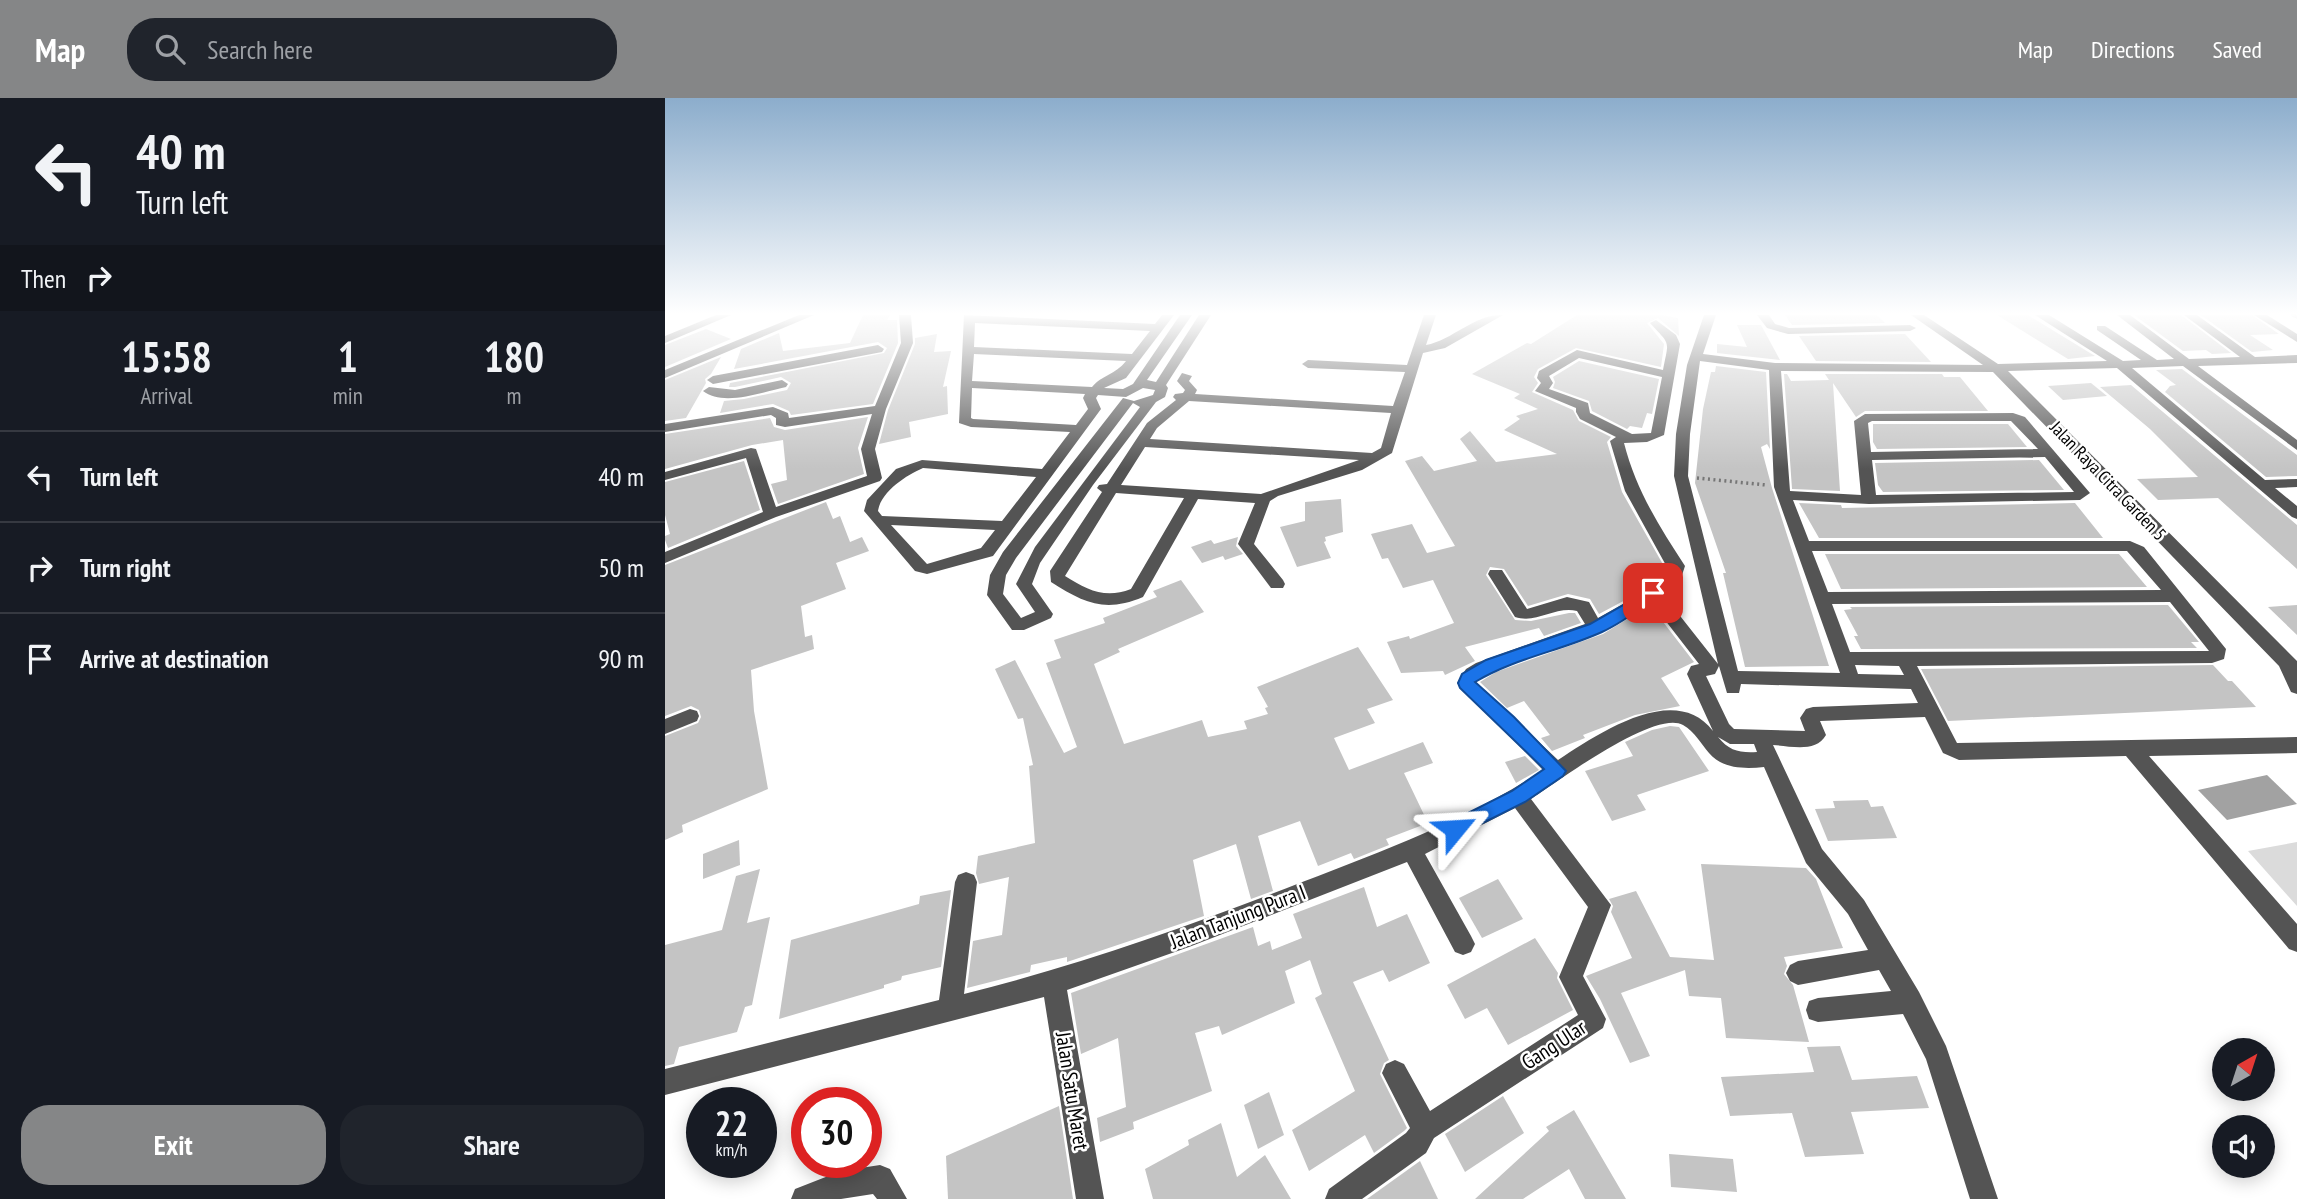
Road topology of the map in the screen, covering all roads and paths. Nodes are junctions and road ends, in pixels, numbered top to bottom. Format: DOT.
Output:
graph roads {
  1 [pos="684,366"];
  2 [pos="723,366"];
  3 [pos="806,366"];
  4 [pos="898,366"];
  5 [pos="969,366"];
  6 [pos="1129,366"];
  7 [pos="1151,366"];
  8 [pos="1174,366"];
  9 [pos="1349,366"];
  10 [pos="1556,366"];
  11 [pos="1630,366"];
  12 [pos="1669,366"];
  13 [pos="1693,366"];
  14 [pos="1738,366"];
  15 [pos="1995,366"];
  16 [pos="2067,366"];
  17 [pos="2124,366"];
  18 [pos="2191,366"];
  19 [pos="1412,369"];
  20 [pos="2000,370"];
  21 [pos="1776,371"];
  22 [pos="665,374"];
  23 [pos="1667,375"];
  24 [pos="1185,376"];
  25 [pos="782,384"];
  26 [pos="968,384"];
  27 [pos="1138,385"];
  28 [pos="708,390"];
  29 [pos="1095,391"];
  30 [pos="1157,394"];
  31 [pos="1127,397"];
  32 [pos="1187,398"];
  33 [pos="880,409"];
  34 [pos="1398,410"];
  35 [pos="665,428"];
  36 [pos="1080,429"];
  37 [pos="1627,437"];
  38 [pos="1142,443"];
  39 [pos="2297,446"];
  40 [pos="2046,453"];
  41 [pos="1864,456"];
  42 [pos="1377,457"];
  43 [pos="1047,474"];
  44 [pos="665,476"];
  45 [pos="1681,476"];
  46 [pos="2297,483"];
  47 [pos="1064,484"];
  48 [pos="2263,484"];
  49 [pos="1084,486"];
  50 [pos="1112,488"];
  51 [pos="1783,491"];
  52 [pos="1193,494"];
  53 [pos="1265,499"];
  54 [pos="1869,500"];
  55 [pos="771,514"];
  56 [pos="2297,514"];
  57 [pos="878,520"];
  58 [pos="1008,526"];
  59 [pos="1804,546"];
  60 [pos="665,558"];
  61 [pos="1496,574"];
  62 [pos="1277,584"];
  63 [pos="1653,593"];
  64 [pos="2175,596"];
  65 [pos="1823,598"];
  66 [pos="1596,628"];
  67 [pos="1844,658"];
  68 [pos="1905,660"];
  69 [pos="2292,666"];
  70 [pos="1852,681"];
  71 [pos="1915,682"];
  72 [pos="2297,687"];
  73 [pos="1929,710"];
  74 [pos="690,716"];
  75 [pos="665,727"];
  76 [pos="2297,745"];
  77 [pos="1766,749"];
  78 [pos="2132,750"];
  79 [pos="1557,771"];
  80 [pos="1518,797"];
  81 [pos="1412,850"];
  82 [pos="966,882"];
  83 [pos="2297,941"];
  84 [pos="1463,944"];
  85 [pos="1886,958"];
  86 [pos="1798,973"];
  87 [pos="1054,983"];
  88 [pos="1910,1002"];
  89 [pos="950,1009"];
  90 [pos="1818,1010"];
  91 [pos="1395,1073"];
  92 [pos="665,1082"];
  93 [pos="1425,1129"];
  94 [pos="805,1199"];
  95 [pos="893,1199"];
  96 [pos="1090,1199"];
  97 [pos="1339,1199"];
  98 [pos="1984,1199"];
  1 -- 22 [label="street"];
  2 -- 28 [label="street"];
  3 -- 28 [label="street"];
  4 -- 33 [label="street"];
  5 -- 26 [label="street"];
  6 -- 29 [label="street"];
  7 -- 27 [label="street"];
  8 -- 30 [label="street"];
  9 -- 19 [label="street"];
  10 -- 37 [label="street"];
  11 -- 23 [label="street"];
  12 -- 23 [label="street"];
  13 -- 45 [label="street"];
  14 -- 21 [label="street"];
  15 -- 20 [label="street, Jalan Raya Citra Garden 5"];
  16 -- 20 [label="street"];
  17 -- 48 [label="street"];
  18 -- 39 [label="street"];
  19 -- 34 [label="street"];
  20 -- 21 [label="street"];
  20 -- 69 [label="street, Jalan Raya Citra Garden 5"];
  21 -- 51 [label="street"];
  23 -- 37 [label="street"];
  24 -- 32 [label="street"];
  25 -- 28 [label="street"];
  26 -- 29 [label="street"];
  26 -- 36 [label="street"];
  27 -- 30 [label="street"];
  27 -- 31 [label="street"];
  29 -- 31 [label="street"];
  29 -- 36 [label="street"];
  30 -- 31 [label="street"];
  30 -- 32 [label="street"];
  30 -- 49 [label="street"];
  31 -- 47 [label="street"];
  32 -- 34 [label="street"];
  32 -- 38 [label="street"];
  33 -- 35 [label="street"];
  33 -- 55 [label="street"];
  34 -- 42 [label="street"];
  36 -- 43 [label="street"];
  37 -- 63 [label="street"];
  38 -- 42 [label="street"];
  38 -- 50 [label="street"];
  40 -- 41 [label="street"];
  40 -- 41 [label="street"];
  40 -- 54 [label="street"];
  41 -- 54 [label="street"];
  42 -- 53 [label="street"];
  43 -- 57 [label="street"];
  43 -- 58 [label="street"];
  44 -- 55 [label="street"];
  45 -- 51 [label="path"];
  45 -- 70 [label="street"];
  46 -- 48 [label="street"];
  47 -- 49 [label="street"];
  47 -- 49 [label="street"];
  48 -- 56 [label="street"];
  49 -- 50 [label="street"];
  50 -- 52 [label="street"];
  50 -- 52 [label="street"];
  51 -- 54 [label="street"];
  51 -- 59 [label="street"];
  52 -- 53 [label="street"];
  53 -- 62 [label="street"];
  55 -- 60 [label="street"];
  57 -- 58 [label="street"];
  57 -- 58 [label="street"];
  59 -- 64 [label="street"];
  59 -- 65 [label="street"];
  61 -- 66 [label="street"];
  63 -- 66 [label="street"];
  63 -- 77 [label="street"];
  64 -- 65 [label="street"];
  64 -- 68 [label="street"];
  65 -- 67 [label="street"];
  66 -- 79 [label="street"];
  67 -- 68 [label="street"];
  67 -- 70 [label="street"];
  68 -- 71 [label="street"];
  69 -- 72 [label="street, Jalan Raya Citra Garden 5"];
  70 -- 71 [label="street"];
  71 -- 73 [label="street"];
  73 -- 77 [label="street"];
  73 -- 78 [label="street"];
  74 -- 75 [label="street"];
  76 -- 78 [label="street"];
  77 -- 79 [label="street, Jalan Tanjung Pura I"];
  77 -- 85 [label="street"];
  78 -- 83 [label="street"];
  79 -- 80 [label="street, Jalan Tanjung Pura I"];
  80 -- 81 [label="street, Jalan Tanjung Pura I"];
  80 -- 93 [label="street, Gang Ular"];
  81 -- 84 [label="street"];
  81 -- 87 [label="street, Jalan Tanjung Pura I"];
  82 -- 89 [label="street"];
  85 -- 86 [label="street"];
  85 -- 88 [label="street"];
  87 -- 89 [label="street, Jalan Tanjung Pura I"];
  87 -- 96 [label="street, Jalan Satu Maret"];
  88 -- 90 [label="street"];
  88 -- 98 [label="street"];
  89 -- 92 [label="street, Jalan Tanjung Pura I"];
  91 -- 93 [label="street"];
  93 -- 97 [label="street, Gang Ular"];
  94 -- 95 [label="street"];
}
